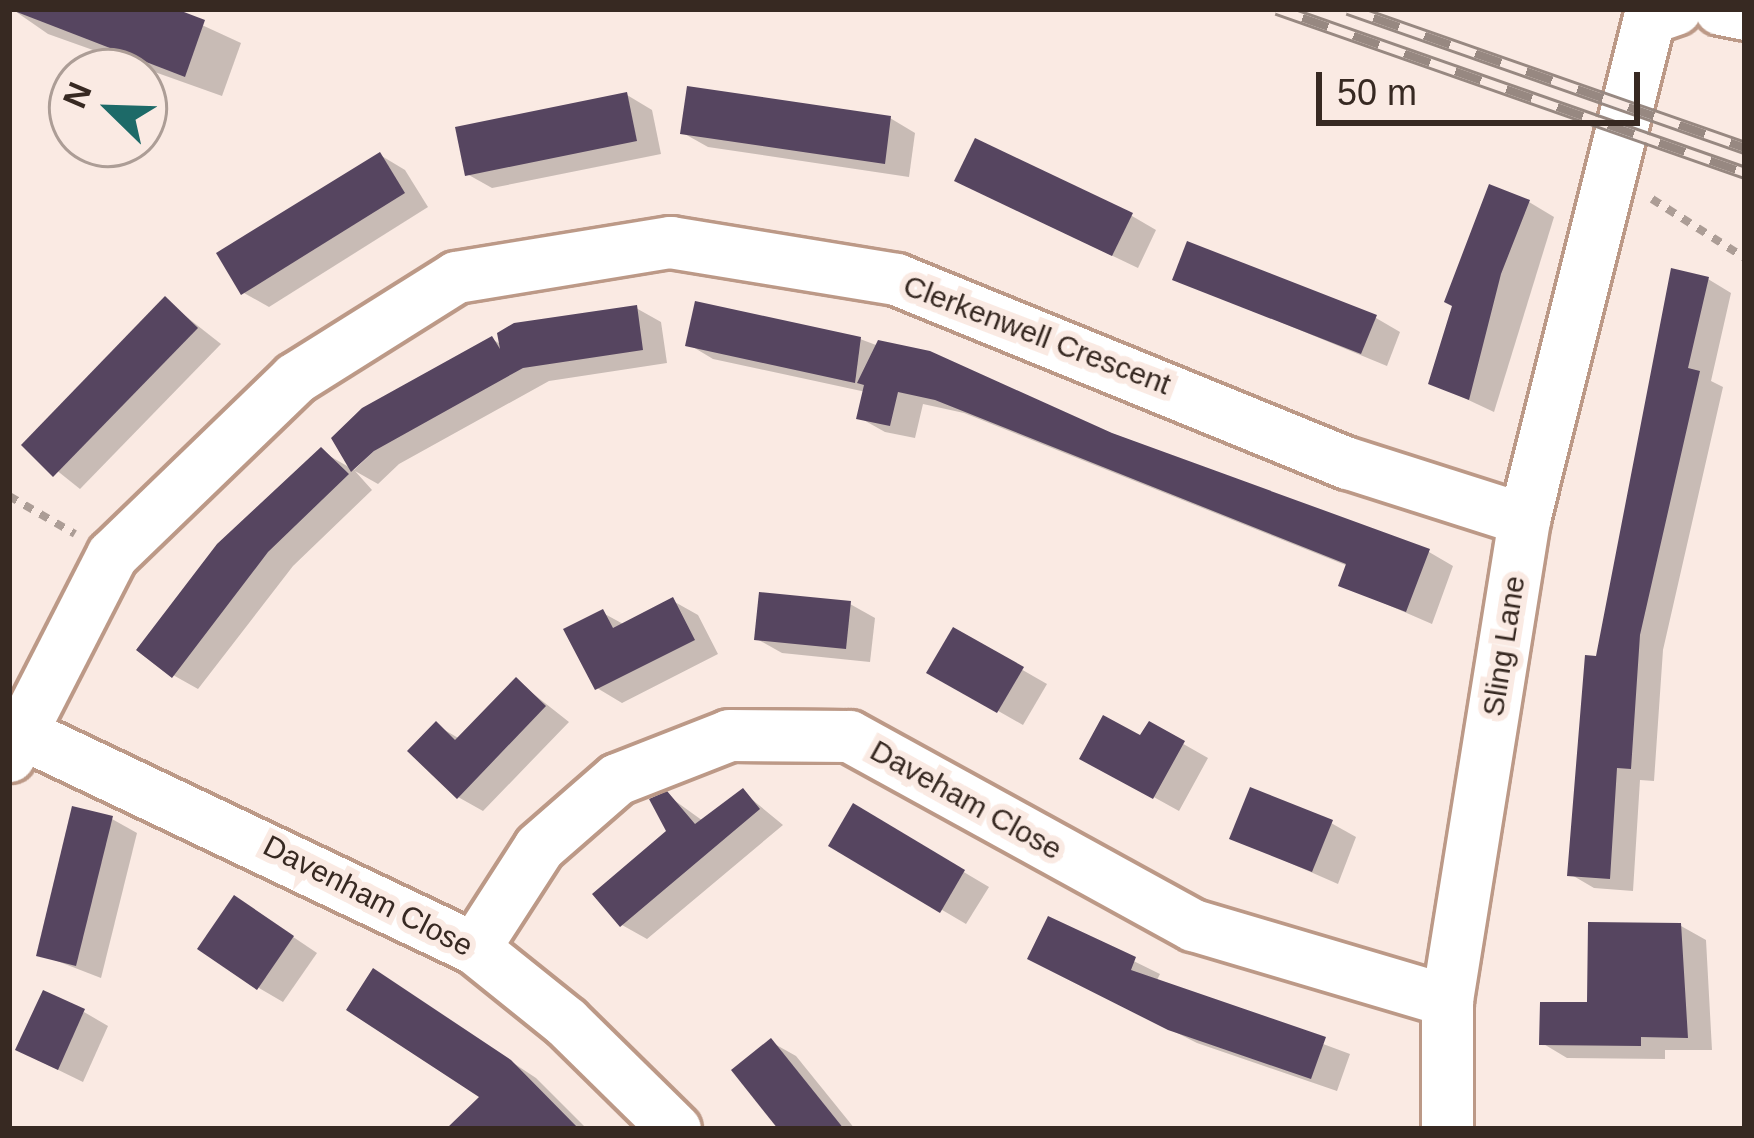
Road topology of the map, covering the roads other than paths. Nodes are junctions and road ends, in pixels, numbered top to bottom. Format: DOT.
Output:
graph roads {
  1 [pos="1720,9"];
  2 [pos="1672,10"];
  3 [pos="1745,14"];
  4 [pos="1524,518"];
  5 [pos="12,738"];
  6 [pos="474,948"];
  7 [pos="1447,1000"];
  8 [pos="675,1129"];
  9 [pos="1447,1129"];
  1 -- 3 [label="street"];
  2 -- 4 [label="street, Sling Lane"];
  4 -- 5 [label="street, Clerkenwell Crescent"];
  4 -- 7 [label="street, Sling Lane"];
  5 -- 6 [label="street, Davenham Close"];
  6 -- 7 [label="street, Daveham Close"];
  6 -- 8 [label="street, Davenham Close"];
  7 -- 9 [label="street, Sling Lane"];
}
